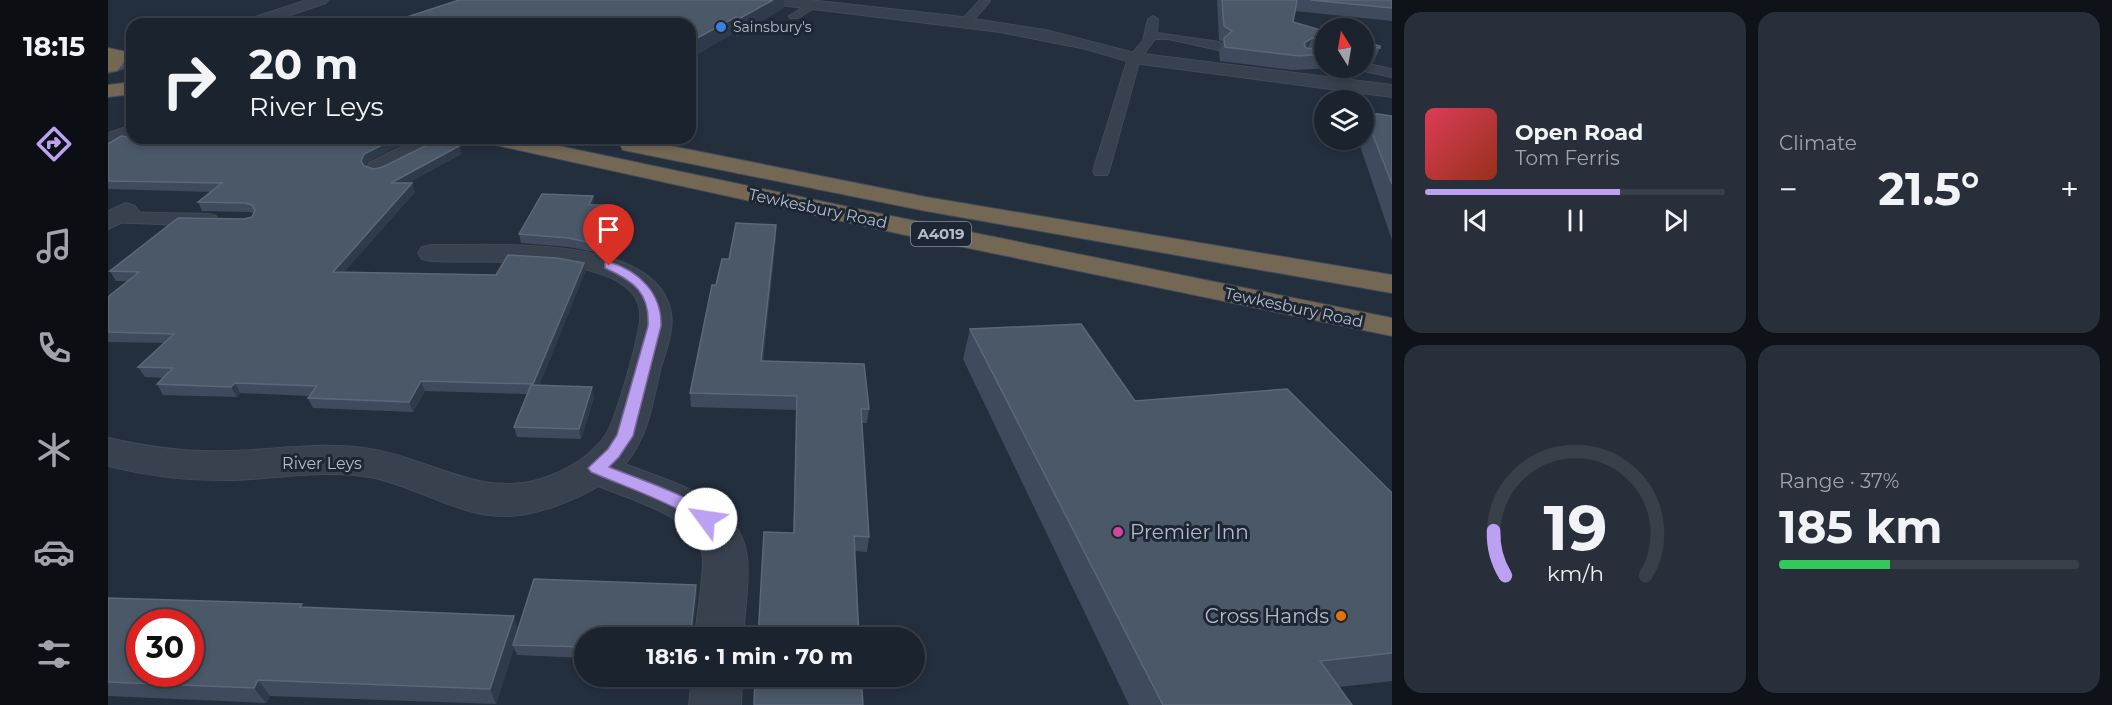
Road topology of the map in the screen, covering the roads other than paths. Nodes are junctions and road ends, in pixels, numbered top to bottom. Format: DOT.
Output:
graph roads {
  1 [pos="321,0"];
  2 [pos="772,0"];
  3 [pos="978,0"];
  4 [pos="812,5"];
  5 [pos="794,16"];
  6 [pos="265,18"];
  7 [pos="1153,19"];
  8 [pos="965,23"];
  9 [pos="1152,36"];
  10 [pos="1219,46"];
  11 [pos="126,47"];
  12 [pos="110,53"];
  13 [pos="126,58"];
  14 [pos="1134,58"];
  15 [pos="126,65"];
  16 [pos="1374,69"];
  17 [pos="1392,73"];
  18 [pos="126,89"];
  19 [pos="1392,89"];
  20 [pos="108,91"];
  21 [pos="424,144"];
  22 [pos="518,144"];
  23 [pos="624,144"];
  24 [pos="377,168"];
  25 [pos="1101,171"];
  26 [pos="116,217"];
  27 [pos="225,220"];
  28 [pos="432,253"];
  29 [pos="1387,283"];
  30 [pos="1392,327"];
  31 [pos="108,453"];
  32 [pos="596,468"];
  33 [pos="721,627"];
  34 [pos="716,687"];
  35 [pos="715,705"];
  1 -- 6 [label="street"];
  2 -- 4 [label="street"];
  3 -- 8 [label="lane"];
  4 -- 5 [label="lane"];
  4 -- 8 [label="street"];
  7 -- 9 [label="lane"];
  8 -- 14 [label="street"];
  9 -- 10 [label="lane"];
  9 -- 14 [label="lane"];
  11 -- 12 [label="highway"];
  12 -- 13 [label="main road"];
  12 -- 15 [label="highway"];
  14 -- 19 [label="street"];
  14 -- 25 [label="lane"];
  16 -- 17 [label="lane"];
  18 -- 20 [label="highway"];
  21 -- 24 [label="street"];
  22 -- 30 [label="highway, Tewkesbury Road / A4019"];
  23 -- 29 [label="highway, Tewkesbury Road / A4019"];
  26 -- 27 [label="lane"];
  28 -- 32 [label="street, River Leys"];
  31 -- 32 [label="street, River Leys"];
  32 -- 33 [label="street"];
  34 -- 35 [label="street"];
}
